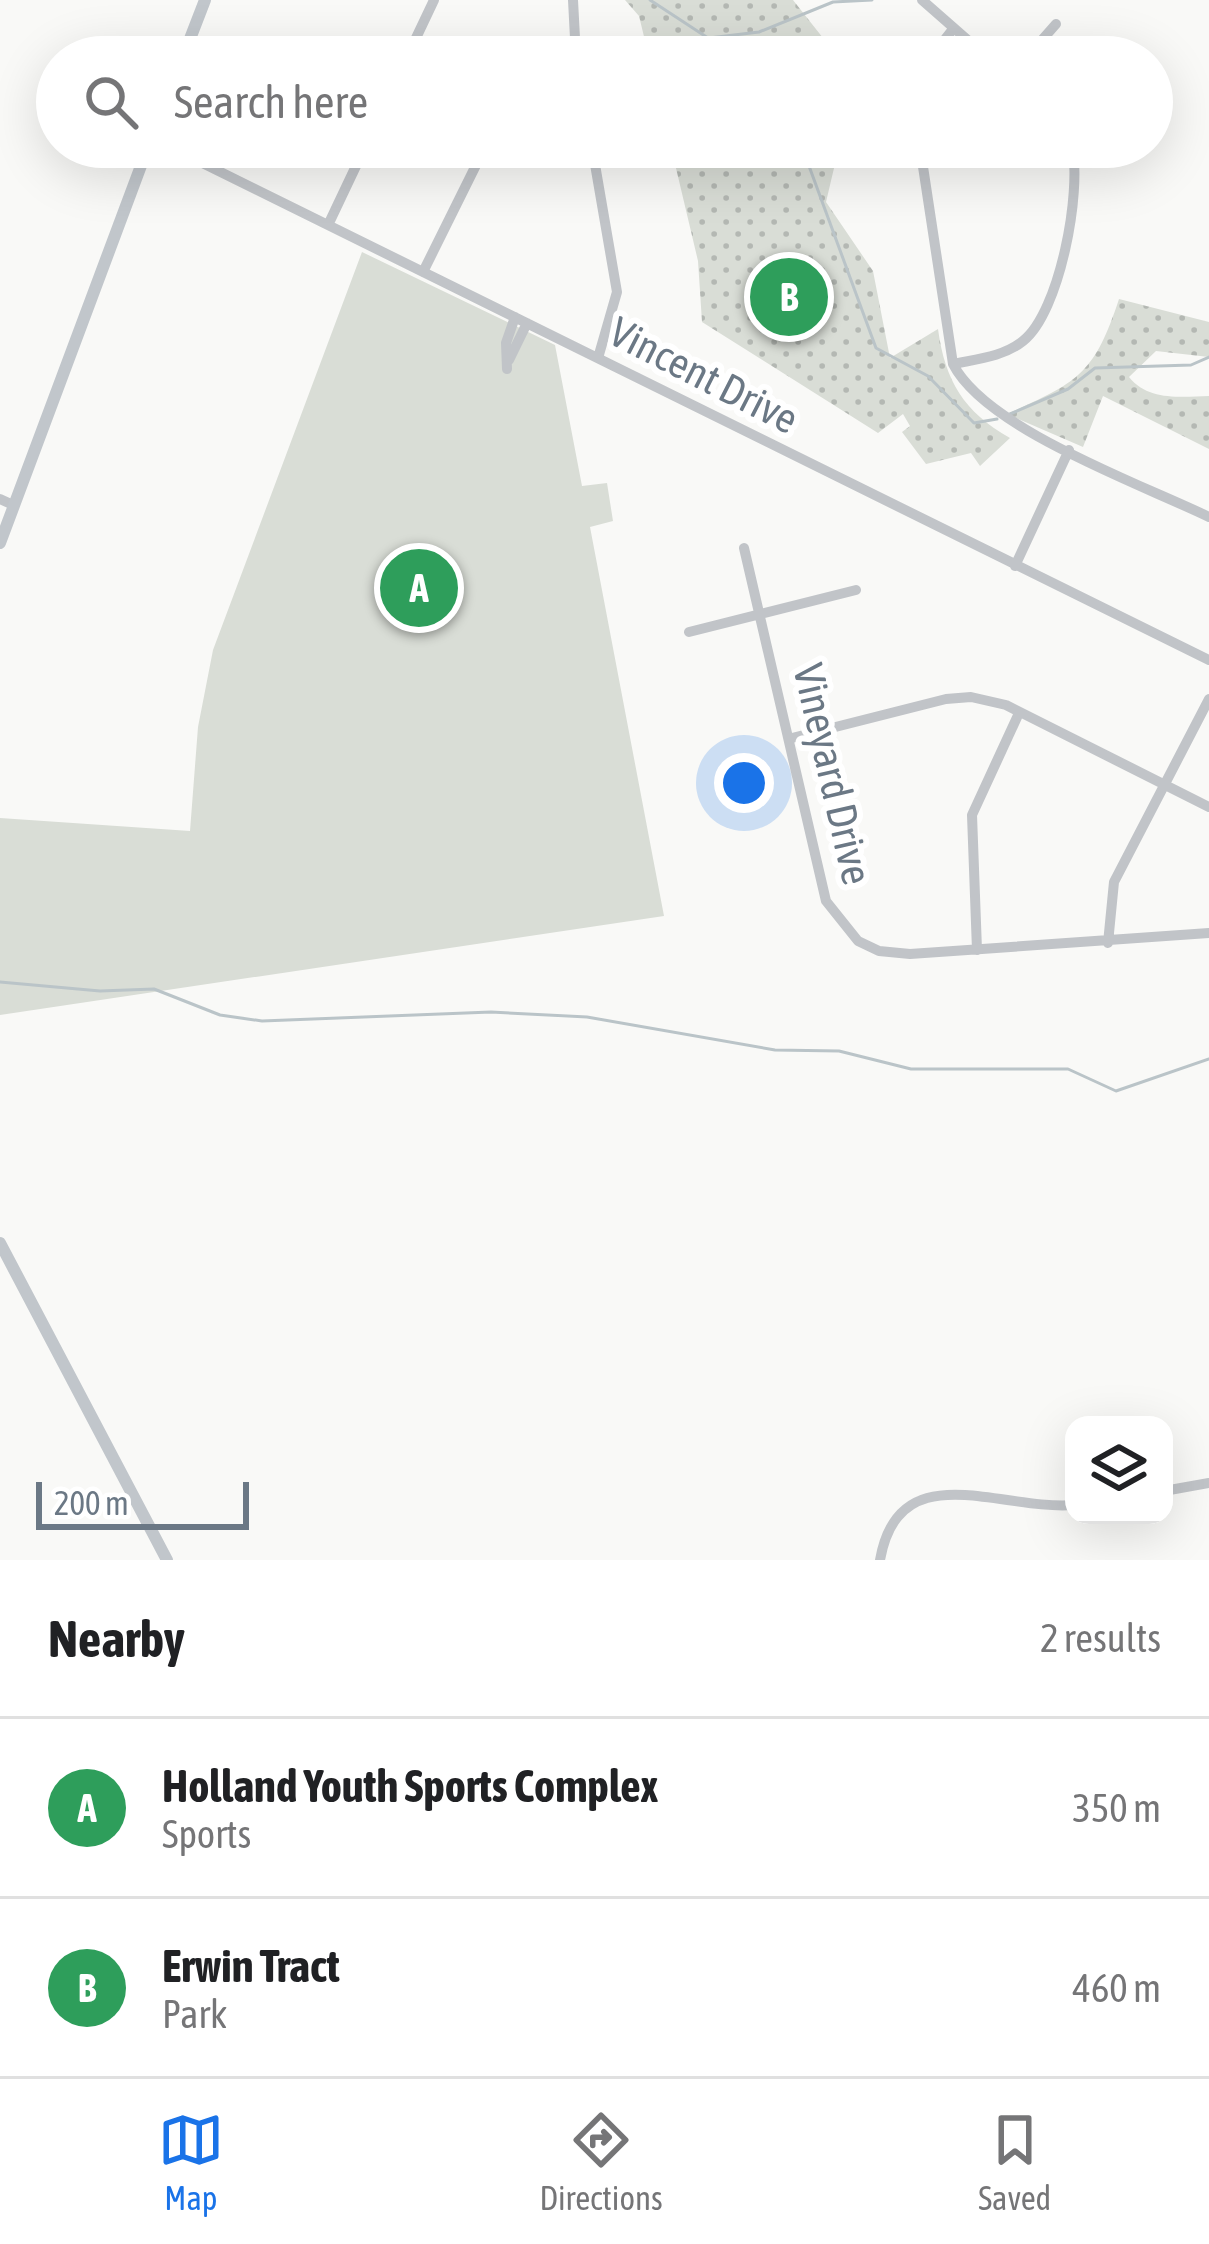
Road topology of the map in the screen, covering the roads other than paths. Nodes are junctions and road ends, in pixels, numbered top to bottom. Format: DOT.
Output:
graph roads {
  1 [pos="205,0"];
  2 [pos="434,0"];
  3 [pos="573,0"];
  4 [pos="922,0"];
  5 [pos="1056,24"];
  6 [pos="953,28"];
  7 [pos="191,36"];
  8 [pos="417,36"];
  9 [pos="575,36"];
  10 [pos="947,36"];
  11 [pos="962,36"];
  12 [pos="1045,36"];
  13 [pos="140,168"];
  14 [pos="213,168"];
  15 [pos="355,168"];
  16 [pos="474,168"];
  17 [pos="596,168"];
  18 [pos="923,168"];
  19 [pos="1074,168"];
  20 [pos="329,224"];
  21 [pos="423,272"];
  22 [pos="598,358"];
  23 [pos="953,364"];
  24 [pos="1069,449"];
  25 [pos="6,501"];
  26 [pos="1209,518"];
  27 [pos="0,543"];
  28 [pos="744,548"];
  29 [pos="1015,566"];
  30 [pos="856,590"];
  31 [pos="760,614"];
  32 [pos="689,632"];
  33 [pos="1209,661"];
  34 [pos="1209,699"];
  35 [pos="1019,712"];
  36 [pos="792,738"];
  37 [pos="1164,784"];
  38 [pos="1209,807"];
  39 [pos="1209,933"];
  40 [pos="1108,943"];
  41 [pos="977,950"];
  42 [pos="0,1244"];
  43 [pos="1209,1483"];
  44 [pos="1173,1489"];
  45 [pos="1065,1504"];
  46 [pos="167,1560"];
  47 [pos="880,1560"];
  1 -- 7 [label="main road"];
  2 -- 8 [label="street"];
  3 -- 9 [label="street"];
  4 -- 6 [label="street"];
  5 -- 12 [label="street"];
  6 -- 10 [label="street"];
  6 -- 11 [label="street"];
  13 -- 25 [label="main road"];
  14 -- 20 [label="street, Vincent Drive"];
  15 -- 20 [label="street"];
  16 -- 21 [label="street"];
  17 -- 22 [label="street"];
  18 -- 23 [label="street"];
  19 -- 23 [label="street"];
  20 -- 21 [label="street, Vincent Drive"];
  21 -- 22 [label="street, Vincent Drive"];
  22 -- 29 [label="street, Vincent Drive"];
  23 -- 24 [label="street"];
  24 -- 26 [label="street"];
  24 -- 29 [label="street"];
  25 -- 27 [label="main road"];
  28 -- 31 [label="street, Vineyard Drive"];
  29 -- 33 [label="street, Vincent Drive"];
  30 -- 31 [label="street"];
  31 -- 32 [label="street"];
  31 -- 36 [label="street, Vineyard Drive"];
  34 -- 37 [label="street"];
  35 -- 36 [label="street"];
  35 -- 37 [label="street"];
  35 -- 41 [label="street"];
  36 -- 41 [label="street, Vineyard Drive"];
  37 -- 38 [label="street"];
  37 -- 40 [label="street"];
  39 -- 40 [label="street, Vineyard Drive"];
  40 -- 41 [label="street, Vineyard Drive"];
  42 -- 46 [label="main road"];
  43 -- 44 [label="street"];
  45 -- 47 [label="street"];
}
